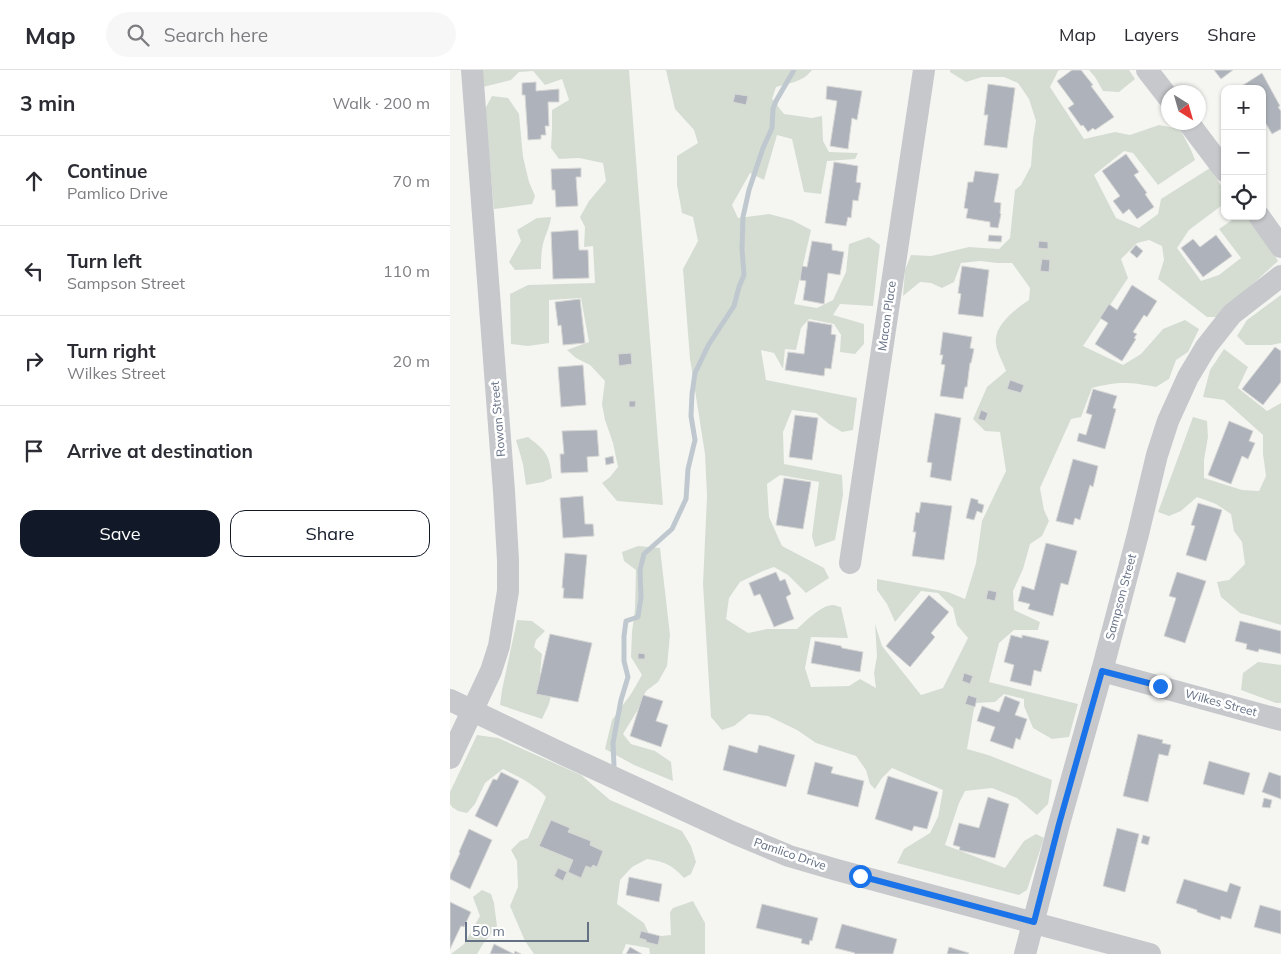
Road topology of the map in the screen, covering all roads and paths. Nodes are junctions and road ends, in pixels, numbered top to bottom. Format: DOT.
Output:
graph roads {
  1 [pos="472,70"];
  2 [pos="924,70"];
  3 [pos="1148,70"];
  4 [pos="1161,88"];
  5 [pos="1194,130"];
  6 [pos="1221,166"];
  7 [pos="1262,220"];
  8 [pos="1281,247"];
  9 [pos="1281,276"];
  10 [pos="850,563"];
  11 [pos="1102,671"];
  12 [pos="450,700"];
  13 [pos="472,710"];
  14 [pos="1281,720"];
  15 [pos="450,758"];
  16 [pos="1034,922"];
  17 [pos="1025,954"];
  18 [pos="1150,954"];
  1 -- 13 [label="street, Rowan Street"];
  2 -- 10 [label="street, Macon Place"];
  3 -- 4 [label="street"];
  5 -- 6 [label="street"];
  7 -- 8 [label="street"];
  9 -- 11 [label="street, Sampson Street"];
  11 -- 14 [label="street, Wilkes Street"];
  11 -- 16 [label="street, Sampson Street"];
  12 -- 13 [label="street, Pamlico Drive"];
  13 -- 15 [label="street, Rowan Street"];
  13 -- 16 [label="street, Pamlico Drive"];
  16 -- 17 [label="street, Sampson Street"];
  16 -- 18 [label="street, Pamlico Drive"];
}
